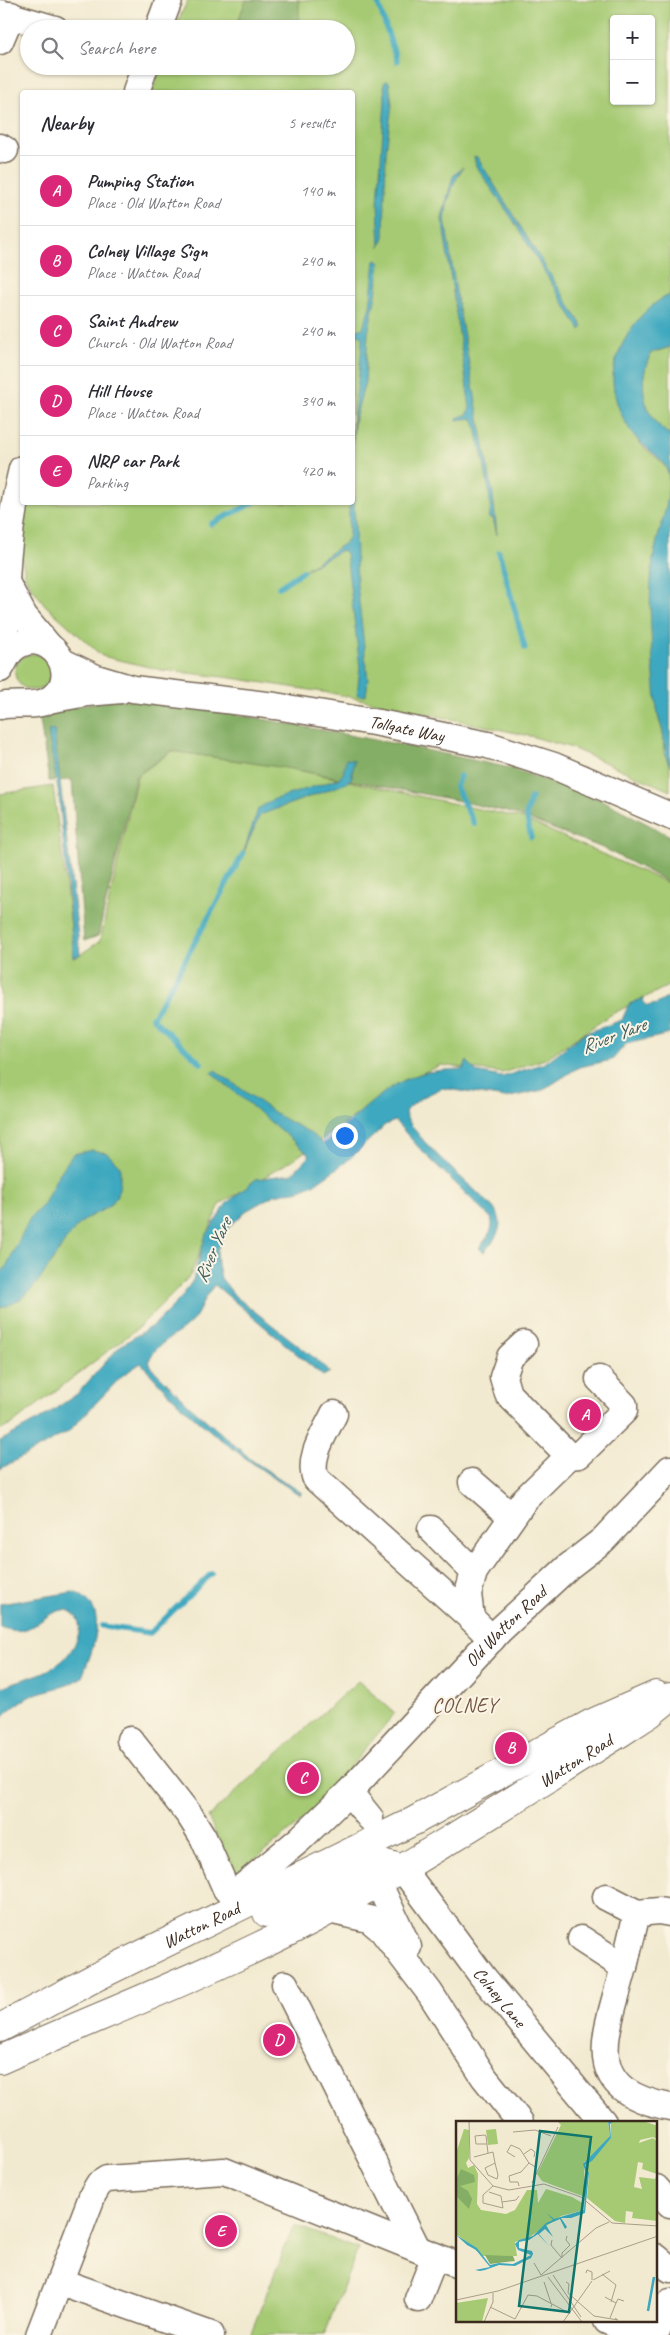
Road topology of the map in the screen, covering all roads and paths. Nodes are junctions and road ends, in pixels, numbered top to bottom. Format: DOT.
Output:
graph roads {
  1 [pos="169,0"];
  2 [pos="6,14"];
  3 [pos="26,20"];
  4 [pos="161,20"];
  5 [pos="0,41"];
  6 [pos="142,75"];
  7 [pos="137,90"];
  8 [pos="20,473"];
  9 [pos="7,498"];
  10 [pos="6,581"];
  11 [pos="55,653"];
  12 [pos="3,663"];
  13 [pos="133,689"];
  14 [pos="24,703"];
  15 [pos="670,816"];
  16 [pos="524,1344"];
  17 [pos="599,1379"];
  18 [pos="334,1414"];
  19 [pos="569,1456"];
  20 [pos="670,1469"];
  21 [pos="472,1482"];
  22 [pos="511,1516"];
  23 [pos="431,1529"];
  24 [pos="474,1572"];
  25 [pos="471,1618"];
  26 [pos="492,1639"];
  27 [pos="670,1691"];
  28 [pos="670,1697"];
  29 [pos="130,1740"];
  30 [pos="348,1792"];
  31 [pos="370,1818"];
  32 [pos="404,1826"];
  33 [pos="388,1871"];
  34 [pos="606,1897"];
  35 [pos="330,1910"];
  36 [pos="637,1912"];
  37 [pos="670,1913"];
  38 [pos="581,1938"];
  39 [pos="624,1967"];
  40 [pos="285,1984"];
  41 [pos="430,1993"];
  42 [pos="0,2029"];
  43 [pos="0,2060"];
  44 [pos="670,2107"];
  45 [pos="519,2121"];
  46 [pos="602,2121"];
  47 [pos="658,2190"];
  48 [pos="670,2204"];
  49 [pos="437,2256"];
  50 [pos="658,2259"];
  51 [pos="670,2269"];
  52 [pos="61,2282"];
  53 [pos="418,2299"];
  54 [pos="670,2302"];
  55 [pos="610,2322"];
  56 [pos="39,2335"];
  57 [pos="211,2335"];
  58 [pos="642,2335"];
  59 [pos="655,2335"];
  1 -- 4 [label="street"];
  2 -- 3 [label="street"];
  2 -- 5 [label="street"];
  6 -- 7 [label="street"];
  8 -- 9 [label="street"];
  9 -- 10 [label="street"];
  10 -- 11 [label="street"];
  10 -- 12 [label="street"];
  11 -- 12 [label="street"];
  11 -- 13 [label="street, Tollgate Way"];
  11 -- 14 [label="street"];
  12 -- 14 [label="street"];
  13 -- 14 [label="street, Tollgate Way"];
  13 -- 15 [label="street, Tollgate Way"];
  16 -- 19 [label="street"];
  17 -- 19 [label="street"];
  18 -- 25 [label="street"];
  19 -- 22 [label="street"];
  20 -- 26 [label="street, Old Watton Road"];
  21 -- 22 [label="street"];
  22 -- 24 [label="street"];
  23 -- 24 [label="street"];
  24 -- 25 [label="street"];
  25 -- 26 [label="street"];
  26 -- 30 [label="street, Old Watton Road"];
  27 -- 32 [label="main road, Watton Road"];
  28 -- 33 [label="main road, Watton Road"];
  29 -- 30 [label="street, Old Watton Road"];
  30 -- 31 [label="street"];
  32 -- 33 [label="main road, Watton Road"];
  32 -- 42 [label="main road, Watton Road"];
  33 -- 35 [label="main road, Watton Road"];
  33 -- 41 [label="street"];
  33 -- 42 [label="main road, Watton Road"];
  33 -- 46 [label="street, Colney Lane"];
  34 -- 36 [label="street"];
  35 -- 41 [label="street"];
  35 -- 43 [label="main road, Watton Road"];
  36 -- 37 [label="street"];
  36 -- 39 [label="street"];
  38 -- 39 [label="street"];
  39 -- 44 [label="street"];
  40 -- 49 [label="street"];
  41 -- 45 [label="street"];
  47 -- 48 [label="street"];
  49 -- 52 [label="street"];
  49 -- 53 [label="street"];
  50 -- 51 [label="street"];
  52 -- 56 [label="street"];
  52 -- 57 [label="street"];
  54 -- 59 [label="street"];
  55 -- 58 [label="street"];
}
